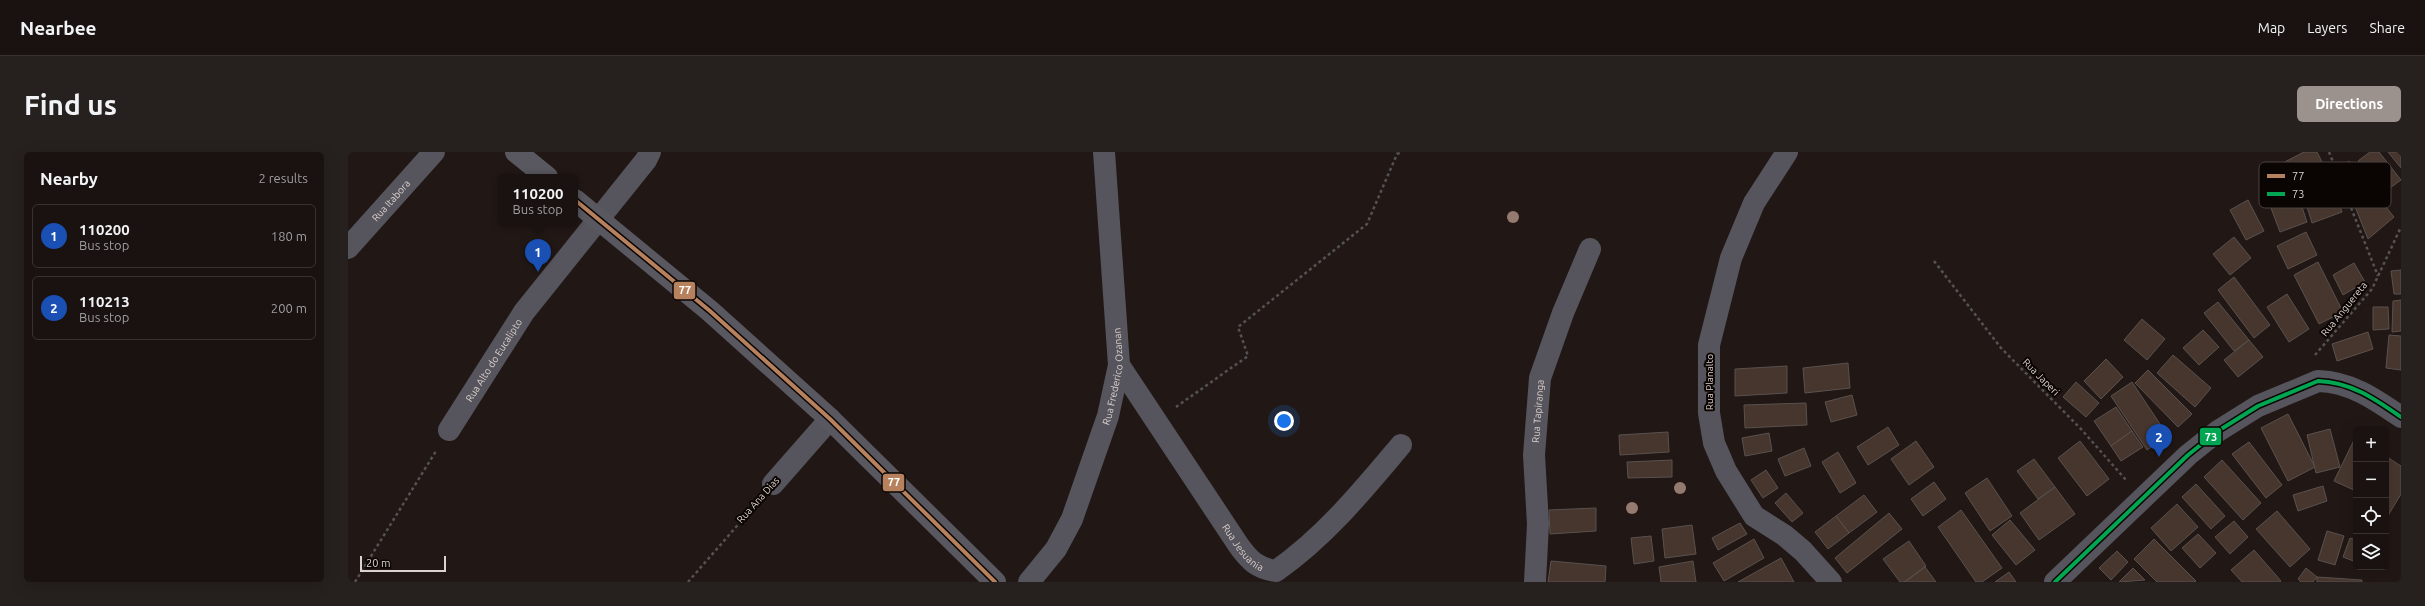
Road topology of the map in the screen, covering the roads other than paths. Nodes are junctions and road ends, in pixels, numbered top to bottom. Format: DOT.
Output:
graph roads {
  1 [pos="434,152"];
  2 [pos="516,152"];
  3 [pos="650,152"];
  4 [pos="1104,152"];
  5 [pos="1787,152"];
  6 [pos="543,174"];
  7 [pos="578,202"];
  8 [pos="597,218"];
  9 [pos="348,248"];
  10 [pos="1590,249"];
  11 [pos="1118,365"];
  12 [pos="2401,417"];
  13 [pos="830,419"];
  14 [pos="449,430"];
  15 [pos="1401,444"];
  16 [pos="774,484"];
  17 [pos="995,582"];
  18 [pos="1029,582"];
  19 [pos="1535,582"];
  20 [pos="1831,582"];
  21 [pos="2055,582"];
  1 -- 9 [label="street, Rua Itabora"];
  2 -- 6 [label="main road"];
  3 -- 8 [label="street, Rua Alto do Eucalipto"];
  4 -- 11 [label="street, Rua Frederico Ozanan"];
  5 -- 20 [label="street, Rua Planalto"];
  7 -- 8 [label="main road"];
  8 -- 13 [label="main road"];
  8 -- 14 [label="street, Rua Alto do Eucalipto"];
  10 -- 19 [label="street, Rua Tapiranga"];
  11 -- 15 [label="street, Rua Jesuania"];
  11 -- 18 [label="street, Rua Frederico Ozanan"];
  12 -- 21 [label="street"];
  13 -- 16 [label="street, Rua Ana Dias"];
  13 -- 17 [label="main road"];
}
